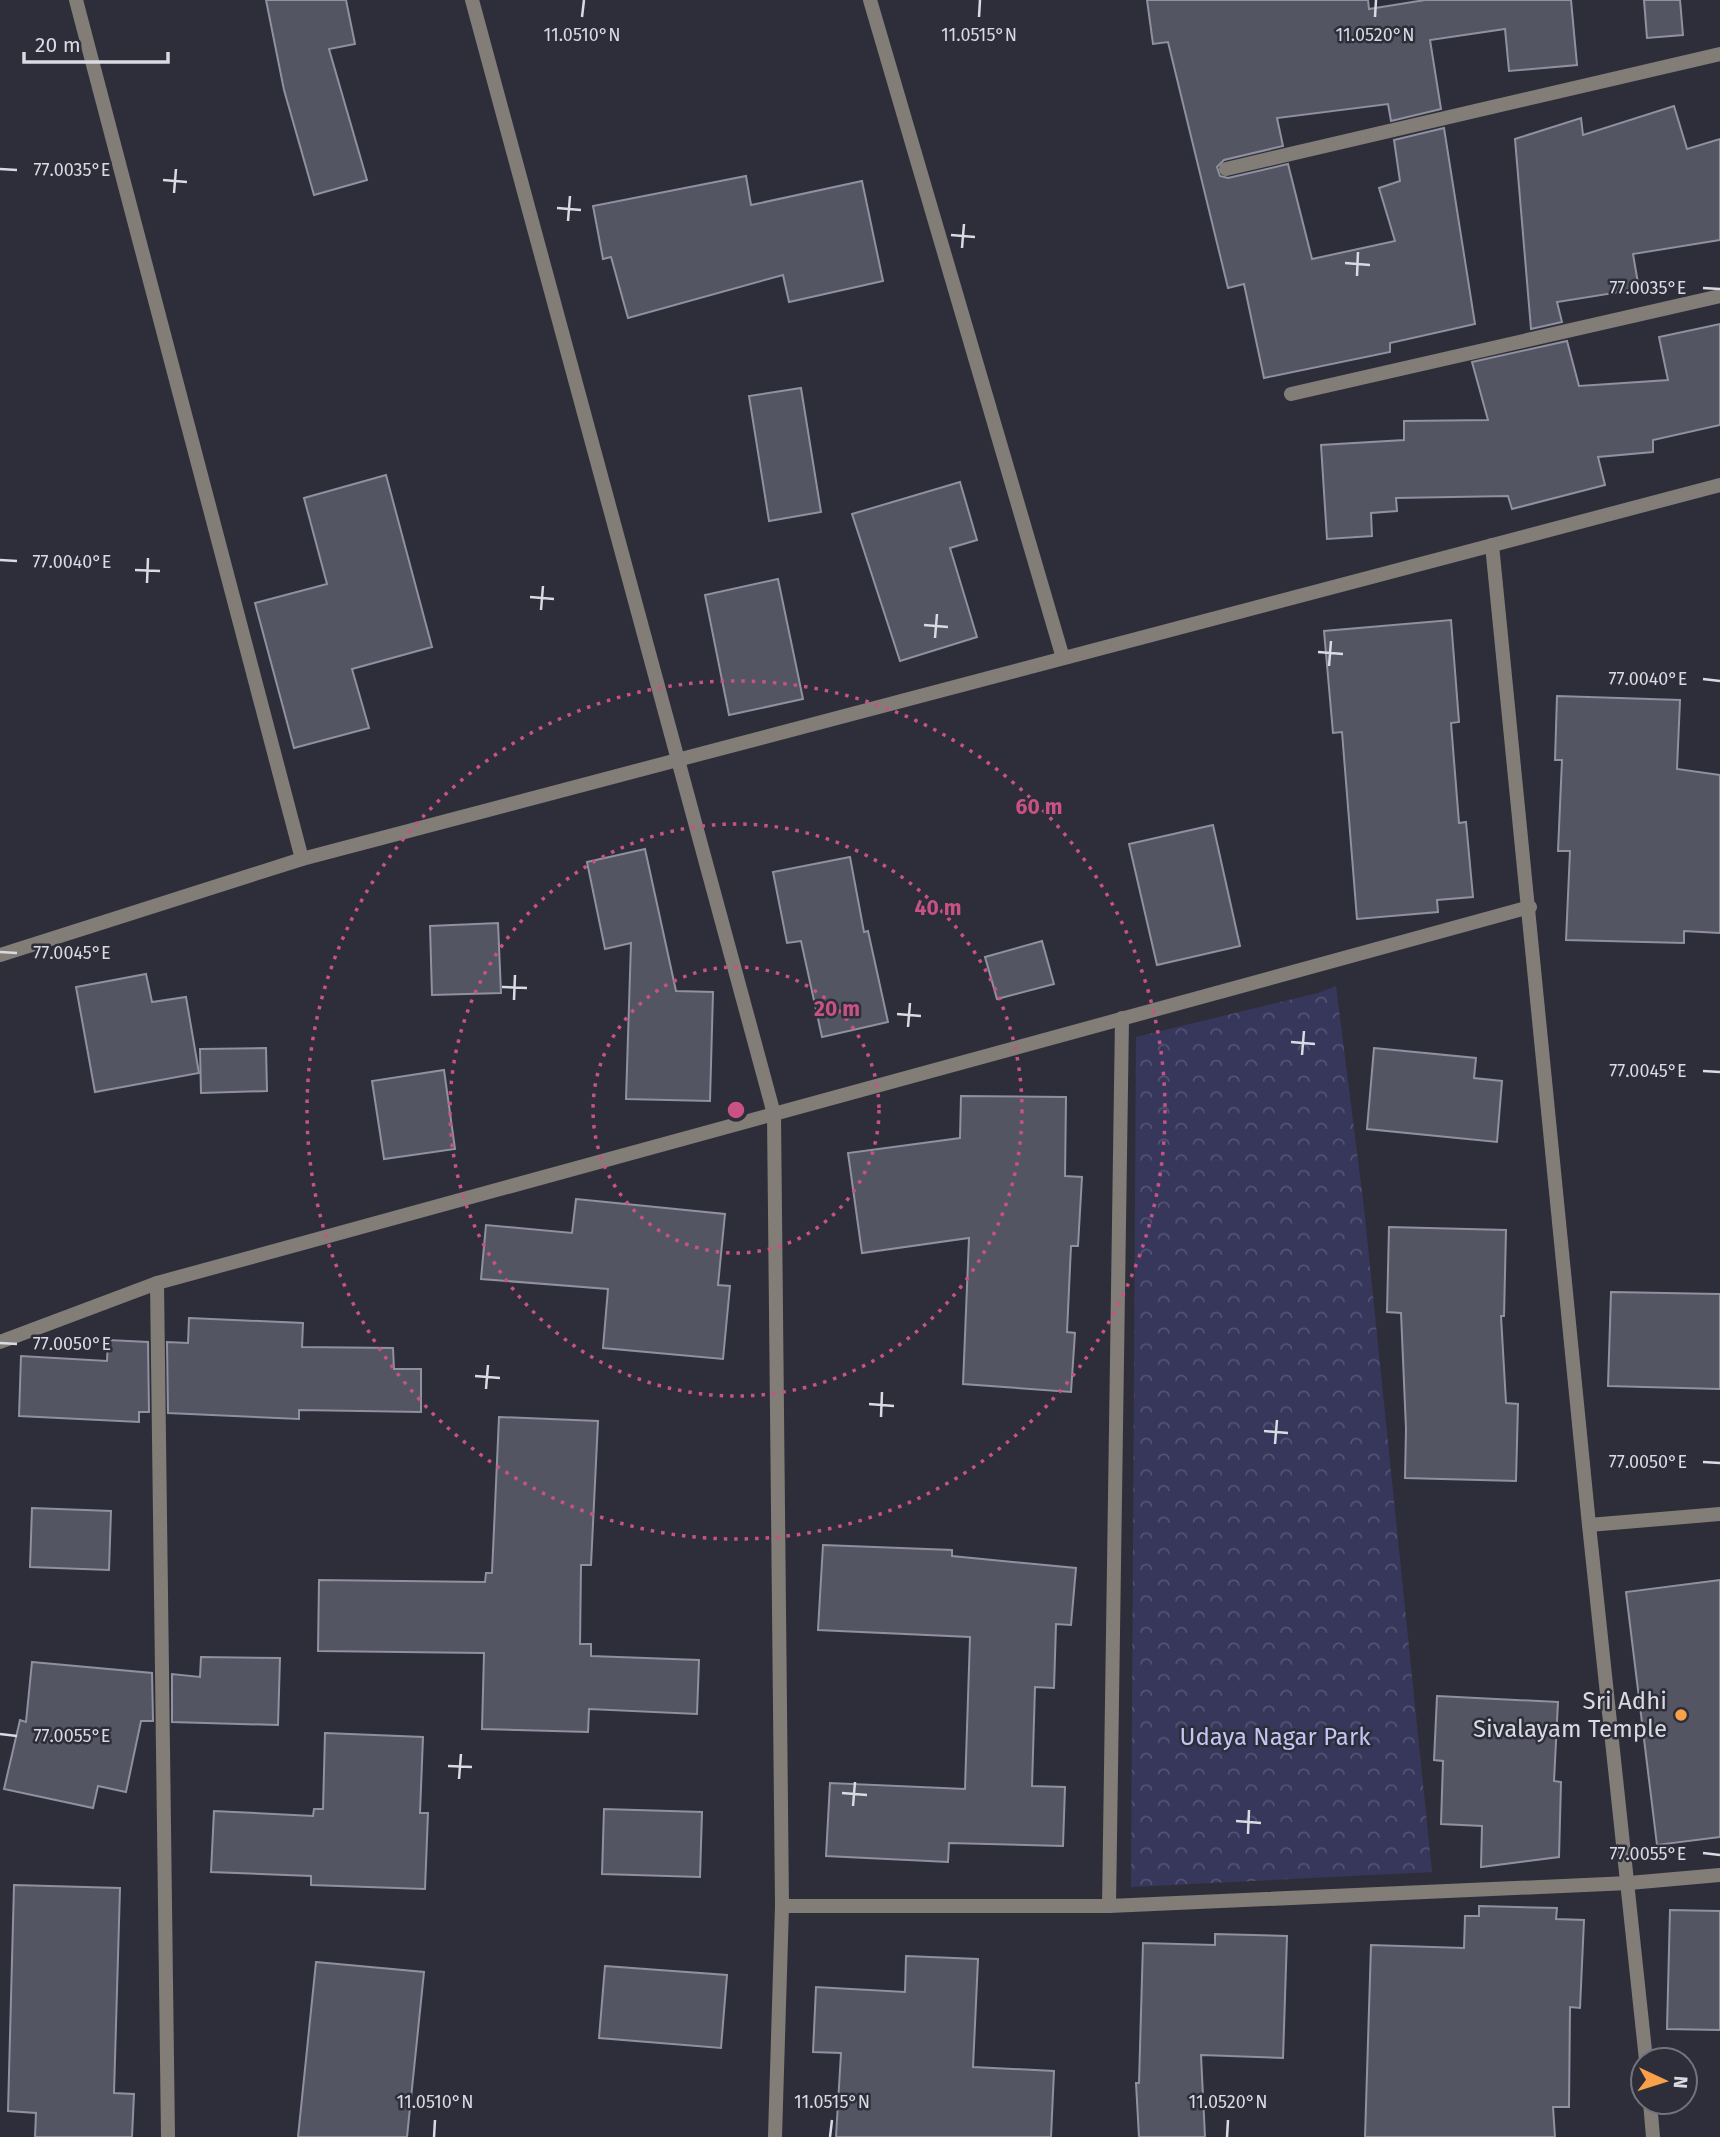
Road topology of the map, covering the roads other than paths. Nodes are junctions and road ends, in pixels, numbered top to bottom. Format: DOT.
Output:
graph roads {
  1 [pos="76,0"];
  2 [pos="471,0"];
  3 [pos="870,0"];
  4 [pos="1720,54"];
  5 [pos="1226,169"];
  6 [pos="1720,296"];
  7 [pos="1291,394"];
  8 [pos="1720,485"];
  9 [pos="1492,545"];
  10 [pos="1063,658"];
  11 [pos="679,761"];
  12 [pos="302,859"];
  13 [pos="1530,907"];
  14 [pos="0,955"];
  15 [pos="1122,1018"];
  16 [pos="774,1114"];
  17 [pos="157,1283"];
  18 [pos="0,1342"];
  19 [pos="1720,1514"];
  20 [pos="1589,1525"];
  21 [pos="1720,1875"];
  22 [pos="1629,1883"];
  23 [pos="782,1906"];
  24 [pos="1109,1906"];
  25 [pos="1645,2046"];
  26 [pos="1651,2116"];
  27 [pos="168,2137"];
  28 [pos="775,2137"];
  29 [pos="1653,2137"];
  1 -- 12 [label="street"];
  2 -- 11 [label="street"];
  3 -- 10 [label="street"];
  4 -- 5 [label="street"];
  6 -- 7 [label="street"];
  8 -- 9 [label="street"];
  9 -- 10 [label="street"];
  9 -- 13 [label="street"];
  10 -- 11 [label="street"];
  11 -- 12 [label="street"];
  11 -- 16 [label="street"];
  12 -- 14 [label="street"];
  13 -- 15 [label="street"];
  13 -- 20 [label="street"];
  15 -- 16 [label="street"];
  15 -- 24 [label="street"];
  16 -- 17 [label="street"];
  16 -- 23 [label="street"];
  17 -- 18 [label="street"];
  17 -- 27 [label="street"];
  19 -- 20 [label="street"];
  20 -- 22 [label="street"];
  21 -- 22 [label="street"];
  22 -- 24 [label="street"];
  22 -- 25 [label="street"];
  23 -- 24 [label="street"];
  23 -- 28 [label="street"];
  26 -- 29 [label="street"];
}
